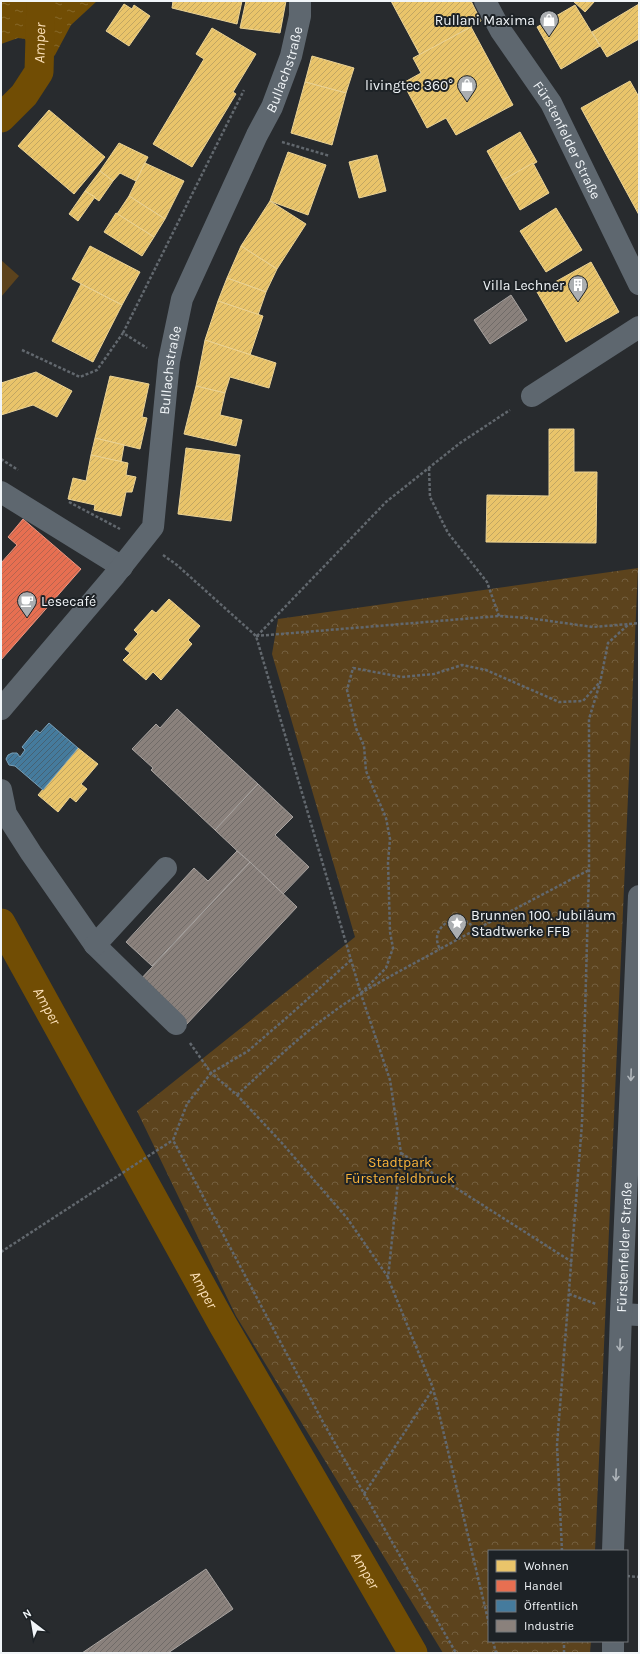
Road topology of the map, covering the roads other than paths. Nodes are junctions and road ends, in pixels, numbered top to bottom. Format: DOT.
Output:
graph roads {
  1 [pos="300,1"];
  2 [pos="485,1"];
  3 [pos="639,284"];
  4 [pos="639,326"];
  5 [pos="532,396"];
  6 [pos="1,492"];
  7 [pos="122,566"];
  8 [pos="1,709"];
  9 [pos="1,790"];
  10 [pos="166,868"];
  11 [pos="639,896"];
  12 [pos="95,945"];
  13 [pos="176,1024"];
  14 [pos="630,1315"];
  15 [pos="613,1550"];
  16 [pos="613,1642"];
  17 [pos="613,1653"];
  1 -- 7 [label="street, Bullachstraße"];
  2 -- 3 [label="street, Fürstenfelder Straße"];
  4 -- 5 [label="street"];
  6 -- 7 [label="street"];
  7 -- 8 [label="street, Bullachstraße"];
  9 -- 12 [label="street"];
  10 -- 12 [label="street"];
  11 -- 14 [label="street, Fürstenfelder Straße, one-way"];
  12 -- 13 [label="street"];
  14 -- 15 [label="street, Fürstenfelder Straße, one-way"];
  16 -- 17 [label="street"];
}
